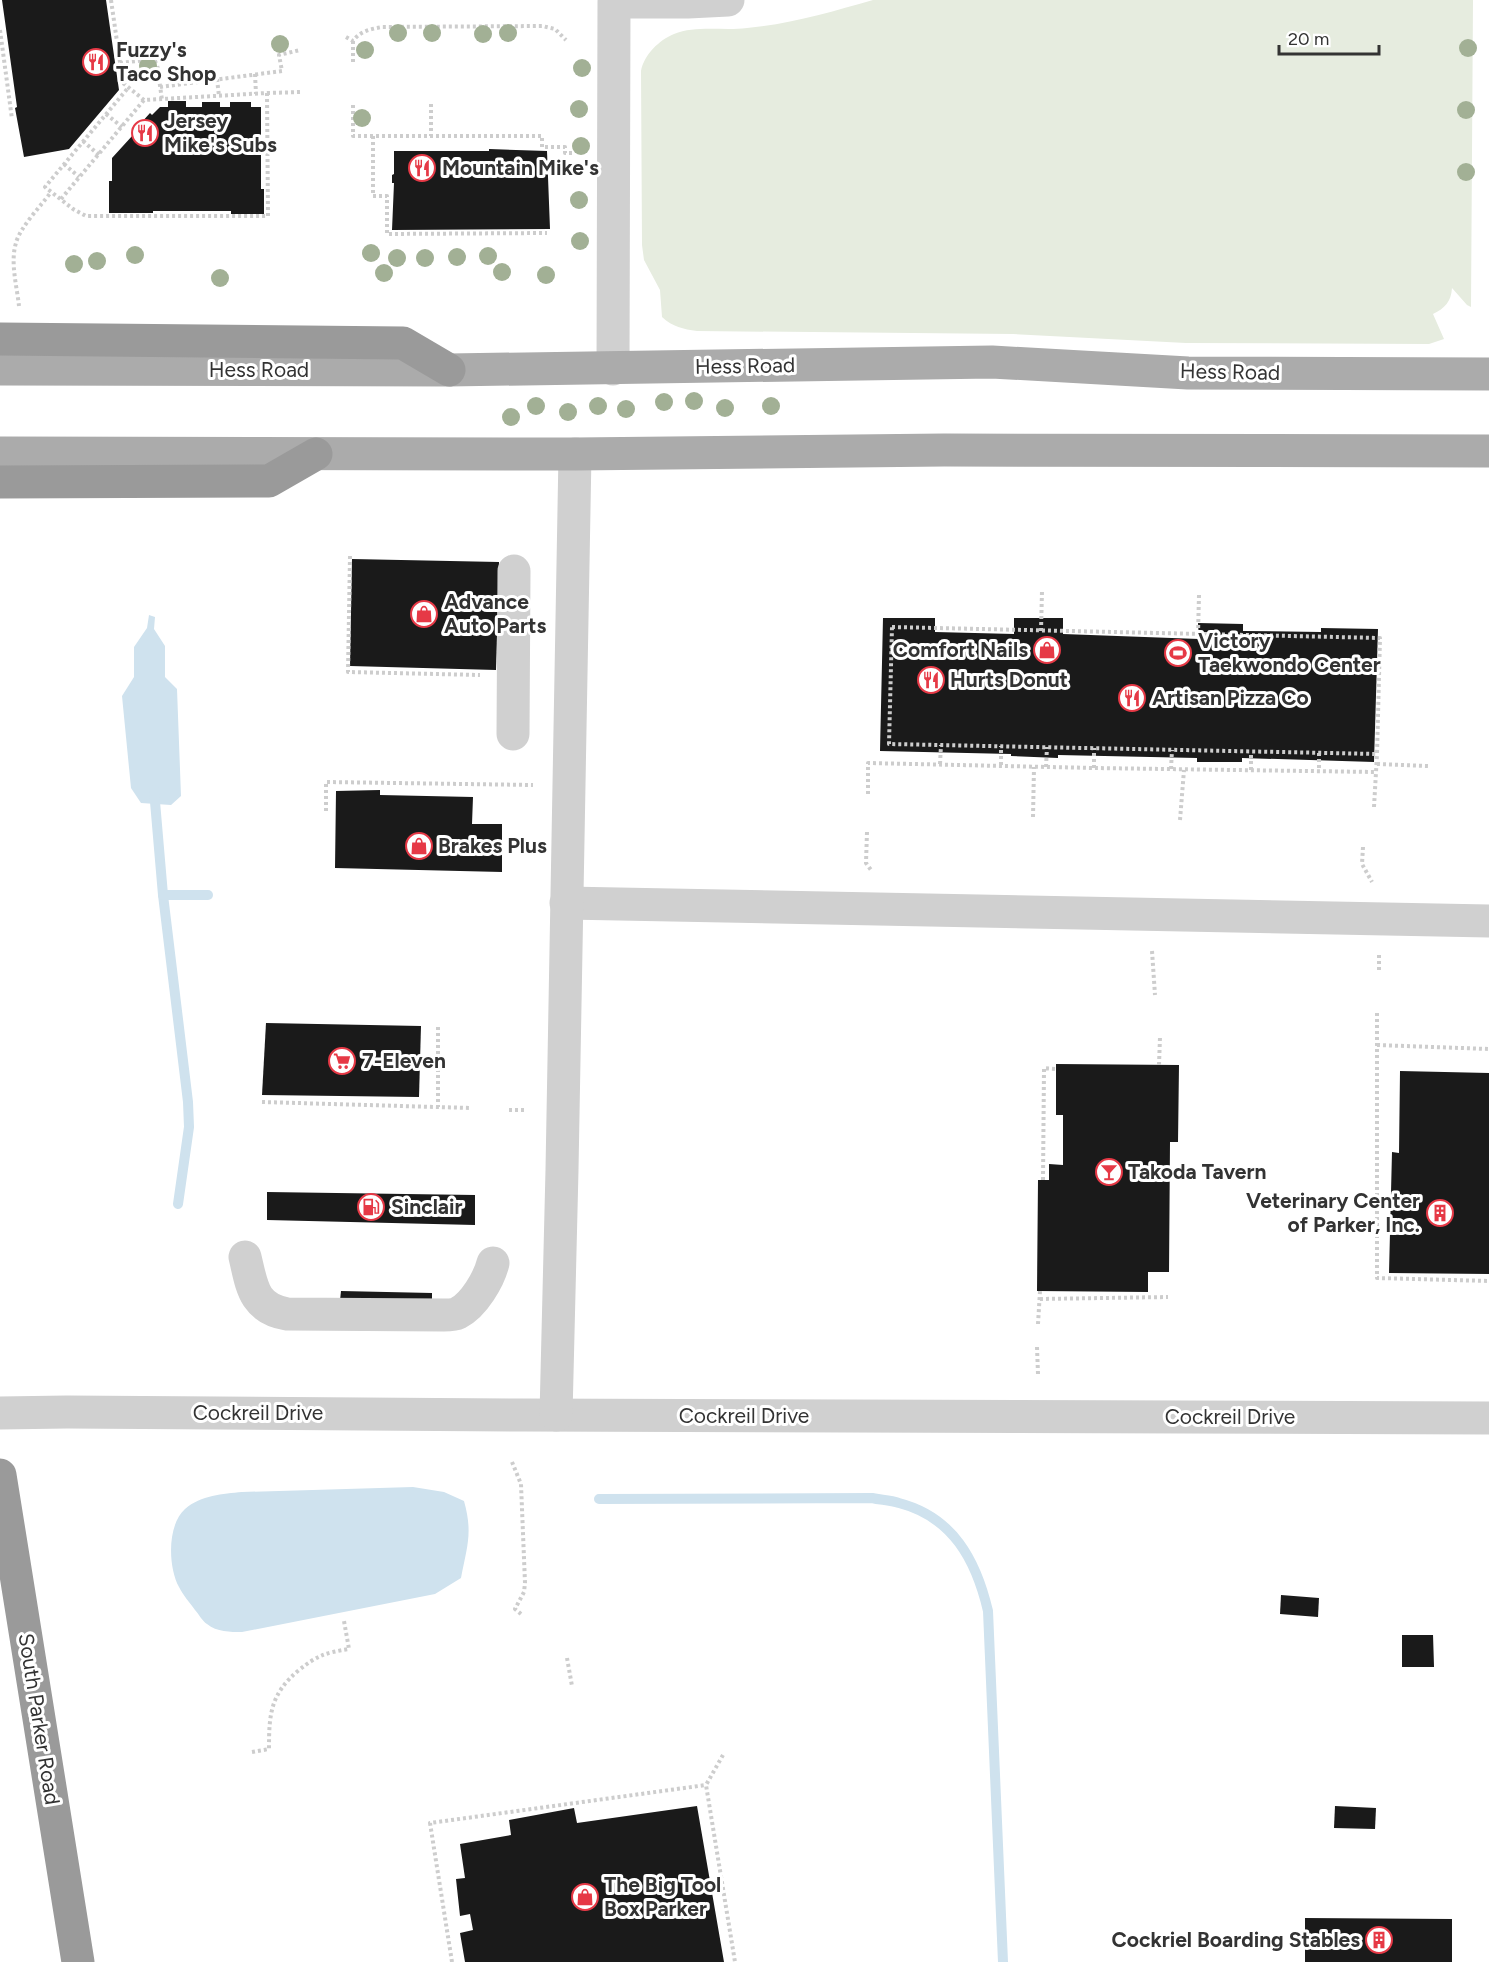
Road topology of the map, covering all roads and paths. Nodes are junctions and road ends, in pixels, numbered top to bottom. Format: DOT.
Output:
graph roads {
  1 [pos="111,0"];
  2 [pos="728,0"];
  3 [pos="0,30"];
  4 [pos="345,37"];
  5 [pos="566,40"];
  6 [pos="353,41"];
  7 [pos="300,50"];
  8 [pos="120,63"];
  9 [pos="353,65"];
  10 [pos="255,74"];
  11 [pos="217,79"];
  12 [pos="160,87"];
  13 [pos="128,88"];
  14 [pos="301,92"];
  15 [pos="267,93"];
  16 [pos="256,94"];
  17 [pos="219,96"];
  18 [pos="144,100"];
  19 [pos="162,100"];
  20 [pos="431,104"];
  21 [pos="353,105"];
  22 [pos="105,114"];
  23 [pos="12,119"];
  24 [pos="122,127"];
  25 [pos="373,136"];
  26 [pos="431,136"];
  27 [pos="83,141"];
  28 [pos="572,153"];
  29 [pos="99,154"];
  30 [pos="64,164"];
  31 [pos="80,177"];
  32 [pos="51,192"];
  33 [pos="61,199"];
  34 [pos="547,233"];
  35 [pos="20,312"];
  36 [pos="0,339"];
  37 [pos="0,369"];
  38 [pos="613,369"];
  39 [pos="449,370"];
  40 [pos="1489,374"];
  41 [pos="1489,451"];
  42 [pos="0,453"];
  43 [pos="316,454"];
  44 [pos="575,454"];
  45 [pos="0,482"];
  46 [pos="350,556"];
  47 [pos="514,571"];
  48 [pos="1042,591"];
  49 [pos="1199,595"];
  50 [pos="1041,631"];
  51 [pos="1198,634"];
  52 [pos="485,675"];
  53 [pos="513,734"];
  54 [pos="941,745"];
  55 [pos="1001,746"];
  56 [pos="1047,747"];
  57 [pos="1094,748"];
  58 [pos="1172,750"];
  59 [pos="1251,752"];
  60 [pos="1319,753"];
  61 [pos="1377,754"];
  62 [pos="940,764"];
  63 [pos="1377,764"];
  64 [pos="1001,765"];
  65 [pos="1428,766"];
  66 [pos="1034,767"];
  67 [pos="1046,767"];
  68 [pos="1094,768"];
  69 [pos="1171,769"];
  70 [pos="1184,770"];
  71 [pos="1251,770"];
  72 [pos="1319,771"];
  73 [pos="1376,772"];
  74 [pos="533,785"];
  75 [pos="868,794"];
  76 [pos="1374,807"];
  77 [pos="326,811"];
  78 [pos="1033,817"];
  79 [pos="1180,820"];
  80 [pos="867,832"];
  81 [pos="1363,847"];
  82 [pos="871,870"];
  83 [pos="1372,882"];
  84 [pos="566,903"];
  85 [pos="1489,921"];
  86 [pos="1152,951"];
  87 [pos="1378,955"];
  88 [pos="1378,973"];
  89 [pos="1155,995"];
  90 [pos="1377,1013"];
  91 [pos="438,1027"];
  92 [pos="1160,1037"];
  93 [pos="1377,1045"];
  94 [pos="1489,1049"];
  95 [pos="1159,1065"];
  96 [pos="1056,1069"];
  97 [pos="262,1102"];
  98 [pos="438,1107"];
  99 [pos="471,1108"];
  100 [pos="509,1110"];
  101 [pos="527,1110"];
  102 [pos="1042,1180"];
  103 [pos="245,1257"];
  104 [pos="493,1263"];
  105 [pos="1489,1281"];
  106 [pos="1040,1291"];
  107 [pos="1168,1297"];
  108 [pos="1040,1299"];
  109 [pos="1038,1324"];
  110 [pos="1037,1347"];
  111 [pos="1038,1374"];
  112 [pos="0,1413"];
  113 [pos="556,1415"];
  114 [pos="1489,1418"];
  115 [pos="512,1461"];
  116 [pos="0,1475"];
  117 [pos="522,1614"];
  118 [pos="344,1621"];
  119 [pos="567,1658"];
  120 [pos="572,1686"];
  121 [pos="252,1752"];
  122 [pos="723,1755"];
  123 [pos="706,1785"];
  124 [pos="78,1962"];
  125 [pos="452,1962"];
  126 [pos="735,1962"];
  1 -- 8 [label="path"];
  2 -- 38 [label="street"];
  3 -- 23 [label="path"];
  4 -- 6 [label="path"];
  5 -- 6 [label="path"];
  6 -- 9 [label="path"];
  7 -- 10 [label="path"];
  8 -- 12 [label="path"];
  8 -- 13 [label="path"];
  10 -- 11 [label="path"];
  10 -- 16 [label="path"];
  11 -- 12 [label="path"];
  11 -- 17 [label="path"];
  12 -- 19 [label="path"];
  13 -- 18 [label="path"];
  13 -- 22 [label="path"];
  14 -- 15 [label="path"];
  15 -- 16 [label="path"];
  15 -- 33 [label="path"];
  16 -- 17 [label="path"];
  17 -- 19 [label="path"];
  18 -- 19 [label="path"];
  18 -- 24 [label="path"];
  20 -- 26 [label="path"];
  21 -- 25 [label="path"];
  22 -- 24 [label="path"];
  22 -- 27 [label="path"];
  24 -- 29 [label="path"];
  25 -- 26 [label="path"];
  25 -- 34 [label="path"];
  26 -- 28 [label="path"];
  27 -- 29 [label="path"];
  27 -- 30 [label="path"];
  29 -- 31 [label="path"];
  30 -- 31 [label="path"];
  30 -- 32 [label="path"];
  31 -- 33 [label="path"];
  32 -- 33 [label="path"];
  32 -- 35 [label="path"];
  36 -- 39 [label="highway"];
  37 -- 39 [label="main road, Hess Road"];
  38 -- 39 [label="main road, Hess Road"];
  38 -- 40 [label="main road, Hess Road"];
  41 -- 44 [label="main road"];
  42 -- 43 [label="main road"];
  43 -- 44 [label="main road"];
  43 -- 45 [label="highway"];
  44 -- 84 [label="street"];
  46 -- 52 [label="path"];
  47 -- 53 [label="street"];
  48 -- 50 [label="path"];
  49 -- 51 [label="path"];
  50 -- 51 [label="path"];
  50 -- 54 [label="path"];
  51 -- 61 [label="path"];
  54 -- 55 [label="path"];
  54 -- 62 [label="path"];
  55 -- 56 [label="path"];
  55 -- 64 [label="path"];
  56 -- 57 [label="path"];
  56 -- 67 [label="path"];
  57 -- 58 [label="path"];
  57 -- 68 [label="path"];
  58 -- 59 [label="path"];
  58 -- 69 [label="path"];
  59 -- 60 [label="path"];
  59 -- 71 [label="path"];
  60 -- 61 [label="path"];
  60 -- 72 [label="path"];
  61 -- 63 [label="path"];
  62 -- 64 [label="path"];
  62 -- 75 [label="path"];
  63 -- 65 [label="path"];
  63 -- 73 [label="path"];
  64 -- 66 [label="path"];
  66 -- 67 [label="path"];
  66 -- 78 [label="path"];
  67 -- 68 [label="path"];
  68 -- 69 [label="path"];
  69 -- 70 [label="path"];
  70 -- 71 [label="path"];
  70 -- 79 [label="path"];
  71 -- 72 [label="path"];
  72 -- 73 [label="path"];
  73 -- 76 [label="path"];
  74 -- 77 [label="path"];
  80 -- 82 [label="path"];
  81 -- 83 [label="path"];
  84 -- 85 [label="street"];
  84 -- 113 [label="street"];
  86 -- 89 [label="path"];
  87 -- 88 [label="path"];
  90 -- 93 [label="path"];
  91 -- 98 [label="path"];
  92 -- 95 [label="path"];
  93 -- 94 [label="path"];
  93 -- 105 [label="path"];
  96 -- 102 [label="path"];
  97 -- 98 [label="path"];
  98 -- 99 [label="path"];
  100 -- 101 [label="path"];
  103 -- 104 [label="street"];
  106 -- 108 [label="path"];
  107 -- 108 [label="path"];
  108 -- 109 [label="path"];
  110 -- 111 [label="path"];
  112 -- 113 [label="street, Cockreil Drive"];
  113 -- 114 [label="street, Cockreil Drive"];
  115 -- 117 [label="path"];
  116 -- 124 [label="highway, South Parker Road"];
  118 -- 121 [label="path"];
  119 -- 120 [label="path"];
  122 -- 123 [label="path"];
  123 -- 125 [label="path"];
  123 -- 126 [label="path"];
}
